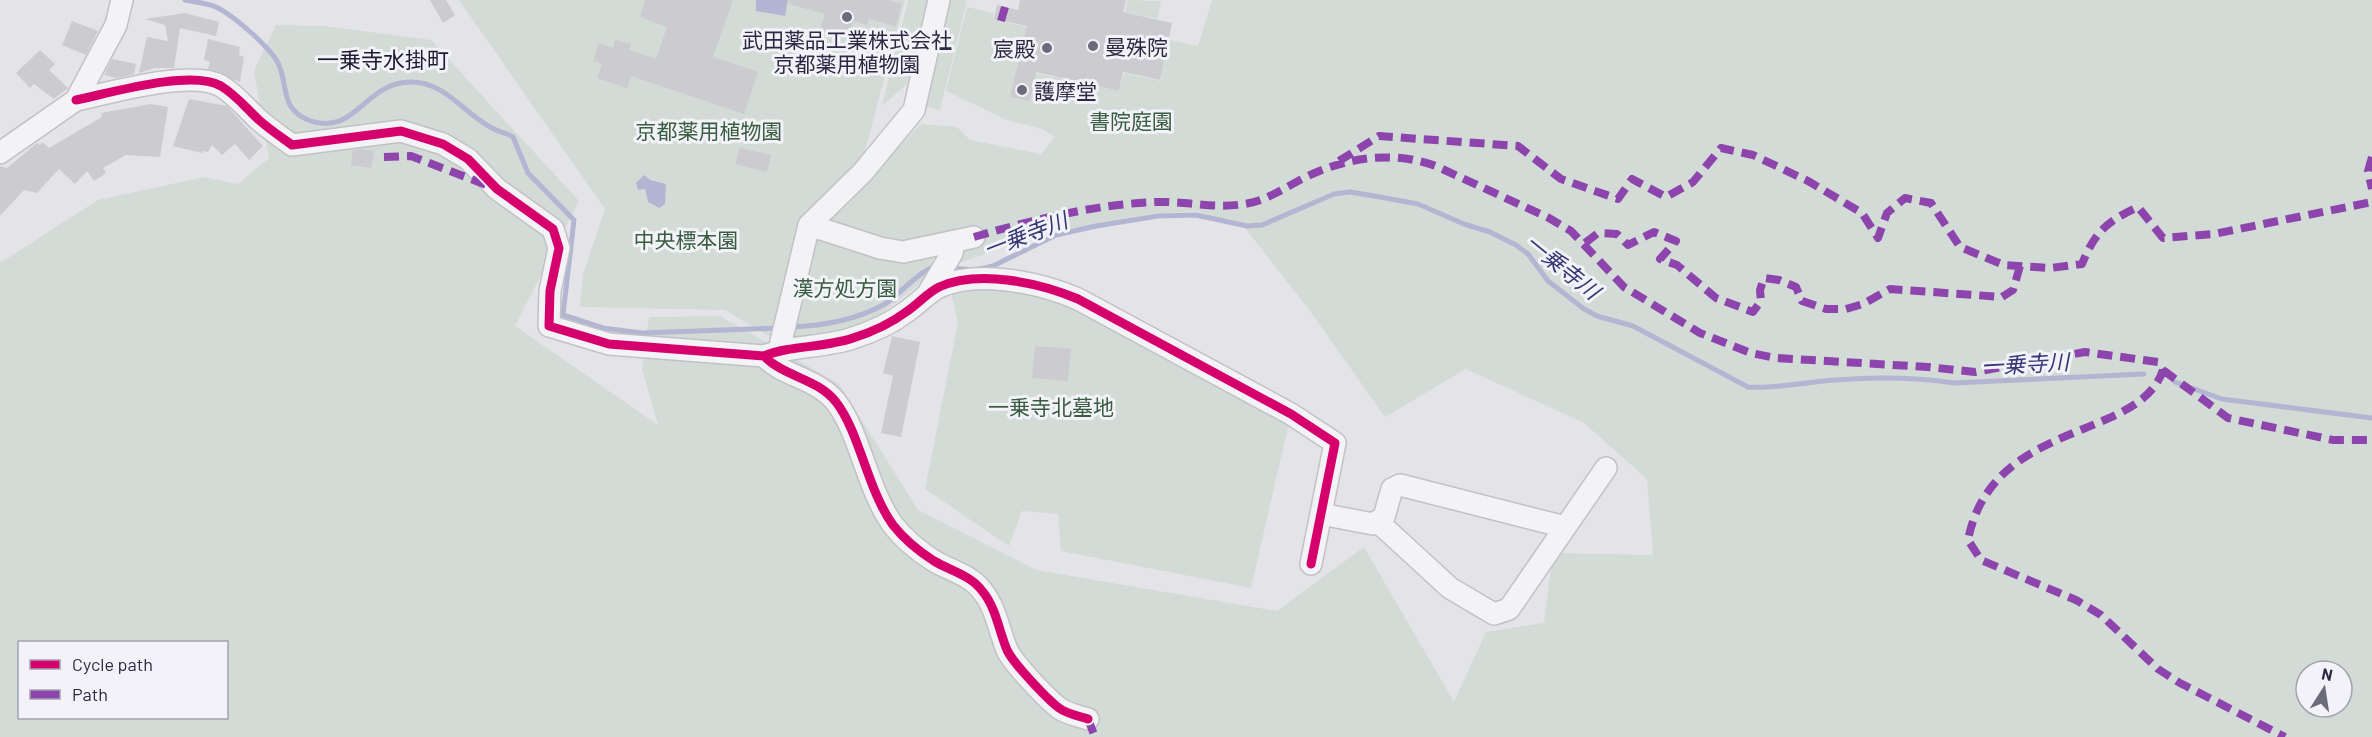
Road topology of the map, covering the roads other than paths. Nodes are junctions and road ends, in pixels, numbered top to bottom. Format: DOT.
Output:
graph roads {
  1 [pos="122,0"];
  2 [pos="939,0"];
  3 [pos="76,100"];
  4 [pos="0,153"];
  5 [pos="809,225"];
  6 [pos="927,295"];
  7 [pos="772,353"];
  8 [pos="1606,468"];
  9 [pos="1321,514"];
  10 [pos="1377,521"];
  11 [pos="1565,527"];
  12 [pos="1311,564"];
  13 [pos="1088,719"];
  1 -- 3 [label="street"];
  2 -- 5 [label="street"];
  3 -- 4 [label="street"];
  3 -- 7 [label="street"];
  5 -- 6 [label="street"];
  5 -- 7 [label="street"];
  6 -- 7 [label="street"];
  6 -- 9 [label="street"];
  7 -- 13 [label="street"];
  8 -- 11 [label="street"];
  9 -- 10 [label="street"];
  9 -- 12 [label="street"];
  10 -- 11 [label="street"];
  10 -- 11 [label="street"];
}
